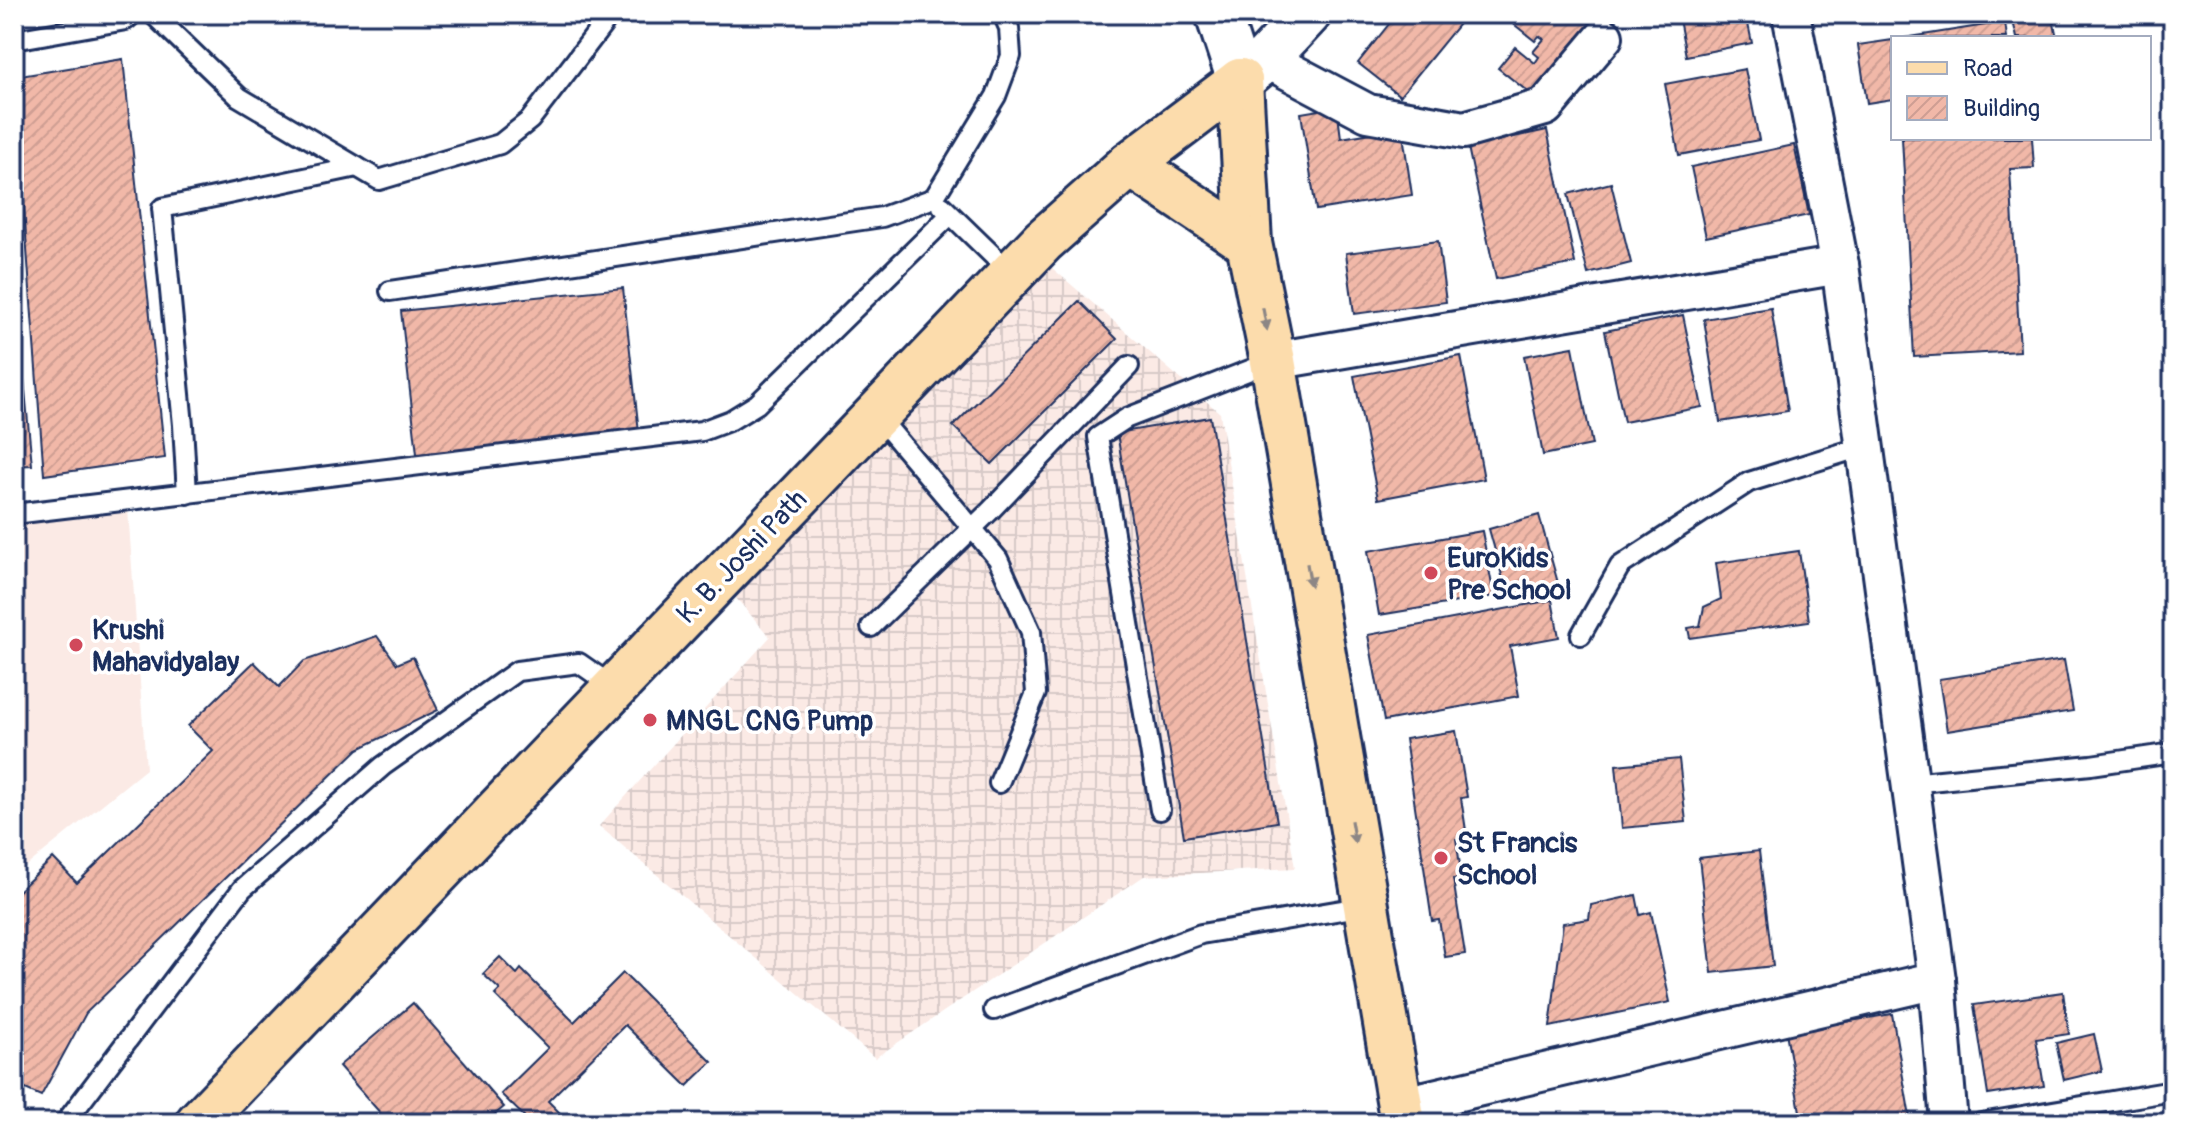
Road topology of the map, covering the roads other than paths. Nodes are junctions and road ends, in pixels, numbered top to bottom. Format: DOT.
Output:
graph roads {
  1 [pos="133,14"];
  2 [pos="153,14"];
  3 [pos="611,14"];
  4 [pos="1003,14"];
  5 [pos="1218,14"];
  6 [pos="1308,14"];
  7 [pos="1791,14"];
  8 [pos="1604,37"];
  9 [pos="14,40"];
  10 [pos="1253,70"];
  11 [pos="1130,164"];
  12 [pos="357,167"];
  13 [pos="934,198"];
  14 [pos="950,215"];
  15 [pos="1249,243"];
  16 [pos="1840,265"];
  17 [pos="1012,274"];
  18 [pos="390,291"];
  19 [pos="1273,361"];
  20 [pos="1129,366"];
  21 [pos="876,414"];
  22 [pos="1865,446"];
  23 [pos="187,494"];
  24 [pos="14,514"];
  25 [pos="972,528"];
  26 [pos="871,627"];
  27 [pos="1581,635"];
  28 [pos="615,688"];
  29 [pos="2173,753"];
  30 [pos="999,783"];
  31 [pos="1910,783"];
  32 [pos="1160,810"];
  33 [pos="1365,906"];
  34 [pos="1937,980"];
  35 [pos="994,1010"];
  36 [pos="2173,1091"];
  37 [pos="1401,1115"];
  38 [pos="65,1123"];
  39 [pos="198,1123"];
  40 [pos="1949,1123"];
  41 [pos="1981,1123"];
  1 -- 9 [label="lane"];
  2 -- 12 [label="lane"];
  3 -- 12 [label="lane"];
  4 -- 13 [label="lane"];
  5 -- 10 [label="main road"];
  6 -- 10 [label="main road, K. B. Joshi Path"];
  7 -- 16 [label="street"];
  8 -- 10 [label="street"];
  10 -- 11 [label="main road, K. B. Joshi Path"];
  10 -- 15 [label="main road"];
  11 -- 15 [label="main road"];
  11 -- 17 [label="main road, K. B. Joshi Path"];
  12 -- 23 [label="lane"];
  13 -- 14 [label="lane"];
  13 -- 18 [label="lane"];
  14 -- 17 [label="lane"];
  14 -- 23 [label="lane"];
  15 -- 19 [label="main road, one-way"];
  16 -- 19 [label="street"];
  16 -- 22 [label="street"];
  17 -- 21 [label="main road, K. B. Joshi Path"];
  19 -- 32 [label="lane"];
  19 -- 33 [label="main road, one-way"];
  20 -- 25 [label="lane"];
  21 -- 25 [label="lane"];
  21 -- 28 [label="main road, K. B. Joshi Path"];
  22 -- 27 [label="lane"];
  22 -- 31 [label="street"];
  23 -- 24 [label="lane"];
  25 -- 26 [label="lane"];
  25 -- 30 [label="lane"];
  28 -- 38 [label="lane"];
  28 -- 39 [label="main road, K. B. Joshi Path"];
  29 -- 31 [label="lane"];
  31 -- 34 [label="street"];
  33 -- 35 [label="lane"];
  33 -- 37 [label="main road"];
  34 -- 37 [label="street"];
  34 -- 40 [label="street"];
  36 -- 41 [label="lane"];
}
